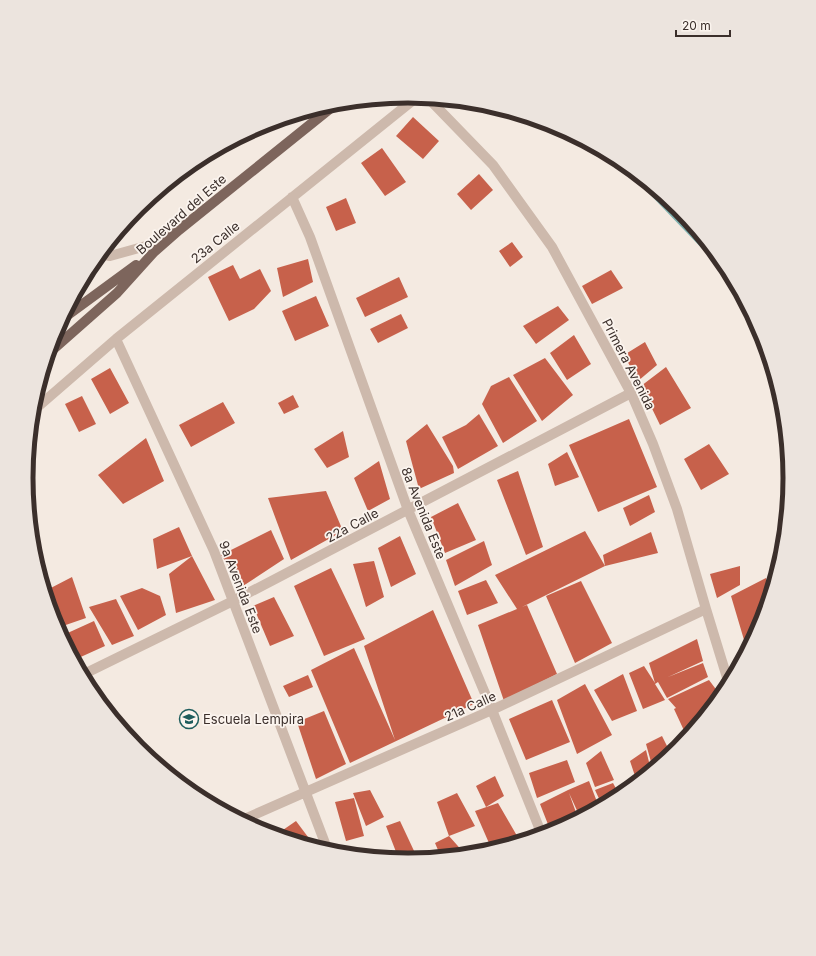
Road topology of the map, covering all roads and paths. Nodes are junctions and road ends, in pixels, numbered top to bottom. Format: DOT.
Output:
graph roads {
  1 [pos="409,103"];
  2 [pos="434,104"];
  3 [pos="325,112"];
  4 [pos="292,197"];
  5 [pos="179,230"];
  6 [pos="154,252"];
  7 [pos="106,255"];
  8 [pos="72,312"];
  9 [pos="116,339"];
  10 [pos="58,346"];
  11 [pos="631,393"];
  12 [pos="40,405"];
  13 [pos="408,510"];
  14 [pos="233,601"];
  15 [pos="706,609"];
  16 [pos="88,673"];
  17 [pos="727,676"];
  18 [pos="492,710"];
  19 [pos="305,792"];
  20 [pos="249,817"];
  21 [pos="540,829"];
  22 [pos="325,844"];
  1 -- 4 [label="street, 23a Calle"];
  2 -- 11 [label="street, Primera Avenida"];
  3 -- 5 [label="main road, Boulevard del Este"];
  4 -- 9 [label="street, 23a Calle"];
  4 -- 13 [label="street, 8a Avenida Este"];
  5 -- 6 [label="main road, Boulevard del Este"];
  5 -- 7 [label="street"];
  6 -- 8 [label="main road"];
  6 -- 10 [label="main road, Boulevard del Este"];
  9 -- 12 [label="street, 23a Calle"];
  9 -- 14 [label="street, 9a Avenida Este"];
  11 -- 13 [label="street, 22a Calle"];
  11 -- 15 [label="street, Primera Avenida"];
  13 -- 14 [label="street, 22a Calle"];
  13 -- 18 [label="street, 8a Avenida Este"];
  14 -- 16 [label="street, 22a Calle"];
  14 -- 19 [label="street, 9a Avenida Este"];
  15 -- 17 [label="street, Primera Avenida"];
  15 -- 18 [label="street, 21a Calle"];
  18 -- 19 [label="street, 21a Calle"];
  18 -- 21 [label="street, 8a Avenida Este"];
  19 -- 20 [label="street, 21a Calle"];
  19 -- 22 [label="street, 9a Avenida Este"];
}
